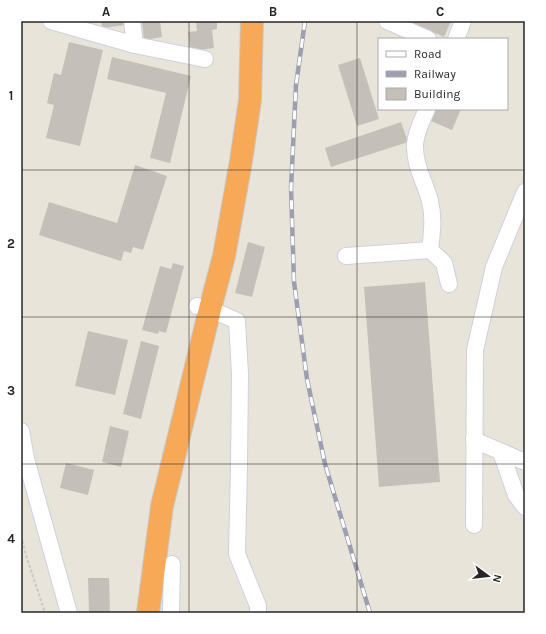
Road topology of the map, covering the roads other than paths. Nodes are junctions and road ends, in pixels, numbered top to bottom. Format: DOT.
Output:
graph roads {
  1 [pos="51,21"];
  2 [pos="132,21"];
  3 [pos="238,21"];
  4 [pos="252,21"];
  5 [pos="386,21"];
  6 [pos="464,21"];
  7 [pos="426,38"];
  8 [pos="456,38"];
  9 [pos="135,45"];
  10 [pos="205,59"];
  11 [pos="427,110"];
  12 [pos="525,192"];
  13 [pos="430,250"];
  14 [pos="346,256"];
  15 [pos="449,284"];
  16 [pos="204,308"];
  17 [pos="21,431"];
  18 [pos="474,440"];
  19 [pos="501,452"];
  20 [pos="525,462"];
  21 [pos="525,507"];
  22 [pos="474,525"];
  23 [pos="172,564"];
  24 [pos="69,613"];
  25 [pos="135,613"];
  26 [pos="148,613"];
  27 [pos="172,613"];
  28 [pos="258,613"];
  1 -- 9 [label="street"];
  2 -- 9 [label="street"];
  3 -- 16 [label="highway"];
  4 -- 16 [label="highway"];
  5 -- 7 [label="street"];
  6 -- 8 [label="street"];
  9 -- 10 [label="street"];
  11 -- 13 [label="street"];
  12 -- 18 [label="street"];
  13 -- 14 [label="street"];
  13 -- 15 [label="street"];
  16 -- 25 [label="highway"];
  16 -- 26 [label="highway"];
  16 -- 28 [label="street"];
  17 -- 24 [label="street"];
  18 -- 19 [label="street"];
  18 -- 22 [label="street"];
  19 -- 20 [label="street"];
  19 -- 21 [label="street"];
  23 -- 27 [label="street"];
}
